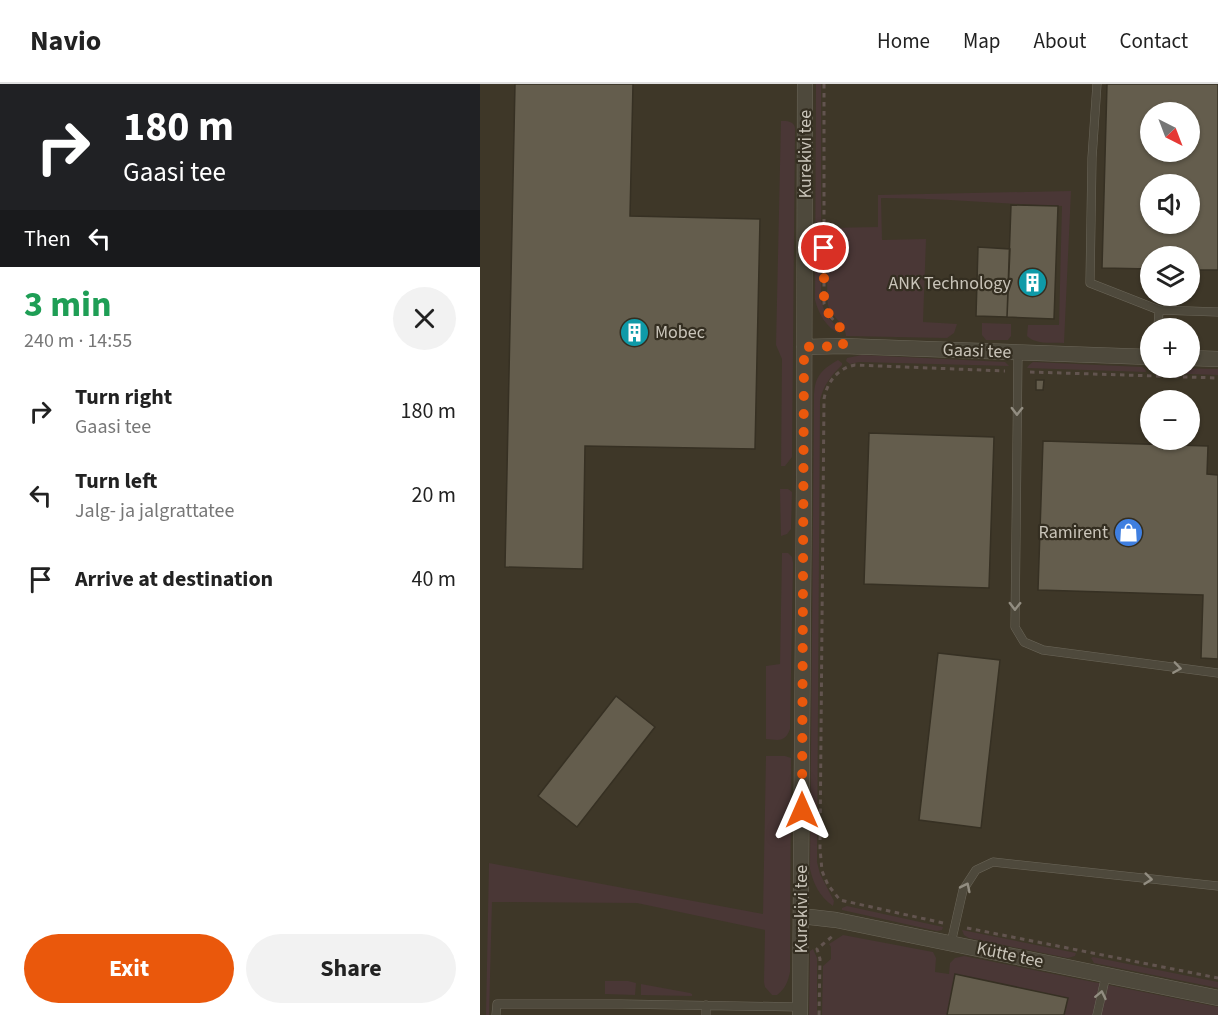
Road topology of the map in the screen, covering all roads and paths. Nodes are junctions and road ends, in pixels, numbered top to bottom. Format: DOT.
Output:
graph roads {
  1 [pos="805,84"];
  2 [pos="824,84"];
  3 [pos="1097,84"];
  4 [pos="1159,310"];
  5 [pos="1218,312"];
  6 [pos="1159,318"];
  7 [pos="843,346"];
  8 [pos="804,347"];
  9 [pos="1018,352"];
  10 [pos="1140,357"];
  11 [pos="1200,358"];
  12 [pos="1218,359"];
  13 [pos="1018,371"];
  14 [pos="1218,378"];
  15 [pos="1218,673"];
  16 [pos="1218,886"];
  17 [pos="801,916"];
  18 [pos="836,920"];
  19 [pos="955,926"];
  20 [pos="951,943"];
  21 [pos="1106,975"];
  22 [pos="1218,978"];
  23 [pos="1218,998"];
  24 [pos="706,1005"];
  25 [pos="800,1011"];
  26 [pos="496,1015"];
  27 [pos="706,1015"];
  28 [pos="819,1015"];
  29 [pos="1097,1015"];
  1 -- 8 [label="street, Kurekivi tee"];
  2 -- 7 [label="path"];
  3 -- 4 [label="lane"];
  4 -- 5 [label="lane"];
  4 -- 6 [label="lane"];
  7 -- 8 [label="street, Gaasi tee"];
  7 -- 9 [label="street, Gaasi tee"];
  8 -- 17 [label="street, Kurekivi tee"];
  9 -- 10 [label="street, Gaasi tee"];
  9 -- 13 [label="lane"];
  11 -- 12 [label="street"];
  13 -- 14 [label="path"];
  13 -- 15 [label="lane, one-way"];
  13 -- 19 [label="path"];
  19 -- 16 [label="lane, one-way"];
  17 -- 18 [label="street, Kütte tee"];
  17 -- 25 [label="street, Kurekivi tee"];
  18 -- 20 [label="street, Kütte tee"];
  18 -- 28 [label="path"];
  19 -- 20 [label="lane"];
  19 -- 22 [label="path"];
  20 -- 21 [label="street, Kütte tee"];
  21 -- 23 [label="street, Kütte tee"];
  29 -- 21 [label="lane, one-way"];
  24 -- 25 [label="lane"];
  24 -- 26 [label="lane"];
  24 -- 27 [label="lane"];
}
